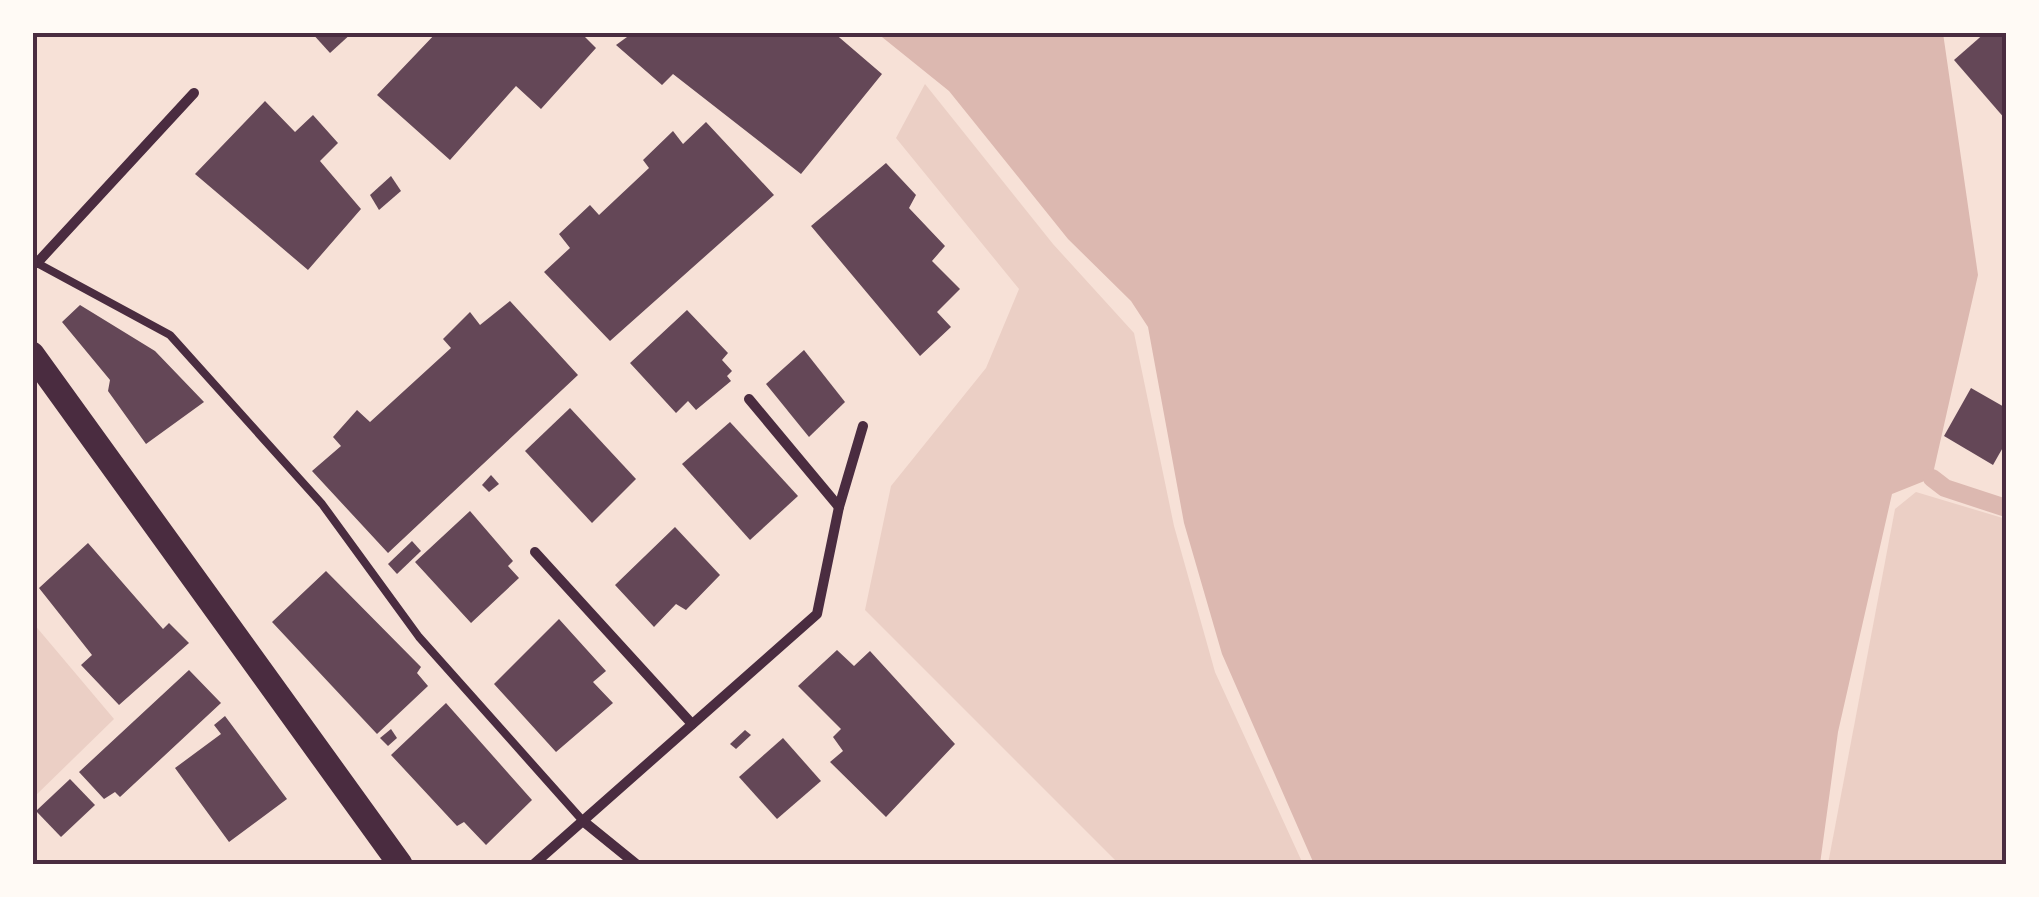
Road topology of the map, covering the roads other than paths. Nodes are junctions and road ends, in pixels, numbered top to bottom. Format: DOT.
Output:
graph roads {
  1 [pos="194,93"];
  2 [pos="35,264"];
  3 [pos="32,354"];
  4 [pos="749,400"];
  5 [pos="863,426"];
  6 [pos="839,507"];
  7 [pos="535,552"];
  8 [pos="692,724"];
  9 [pos="583,821"];
  10 [pos="400,864"];
  11 [pos="534,864"];
  12 [pos="636,864"];
  1 -- 2 [label="street"];
  2 -- 9 [label="lane"];
  3 -- 10 [label="main road"];
  4 -- 6 [label="street"];
  5 -- 6 [label="street"];
  6 -- 8 [label="street"];
  7 -- 8 [label="street"];
  8 -- 9 [label="street"];
  9 -- 11 [label="street"];
  9 -- 12 [label="street"];
}
